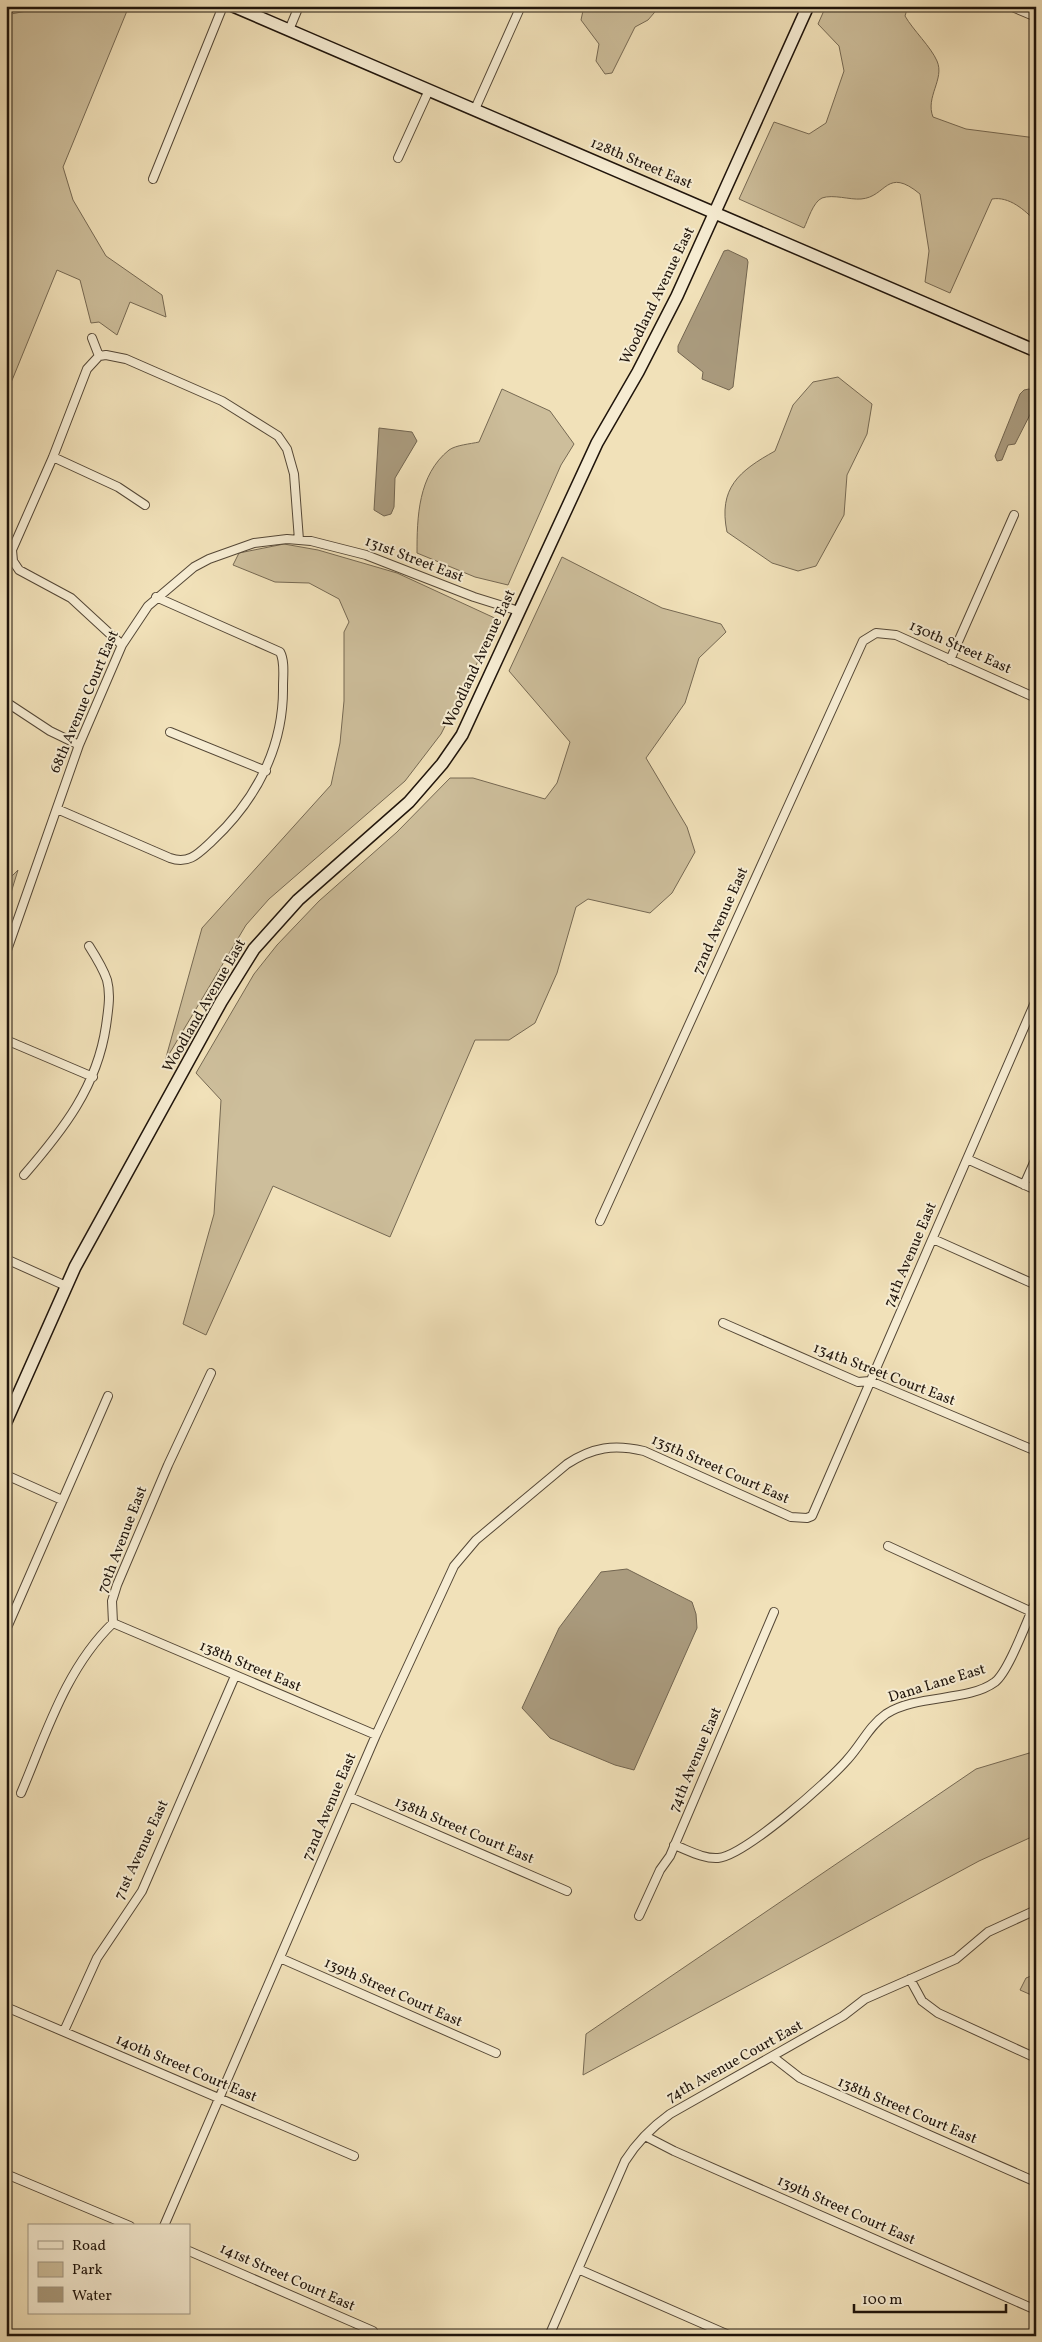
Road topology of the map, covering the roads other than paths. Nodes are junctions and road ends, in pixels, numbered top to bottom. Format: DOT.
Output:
graph roads {
  1 [pos="223,6"];
  2 [pos="233,6"];
  3 [pos="299,6"];
  4 [pos="521,6"];
  5 [pos="808,6"];
  6 [pos="1010,6"];
  7 [pos="1036,18"];
  8 [pos="289,30"];
  9 [pos="429,90"];
  10 [pos="475,109"];
  11 [pos="398,158"];
  12 [pos="153,179"];
  13 [pos="715,213"];
  14 [pos="92,338"];
  15 [pos="1036,351"];
  16 [pos="99,356"];
  17 [pos="53,457"];
  18 [pos="145,505"];
  19 [pos="1014,515"];
  20 [pos="299,540"];
  21 [pos="156,597"];
  22 [pos="519,611"];
  23 [pos="871,634"];
  24 [pos="122,645"];
  25 [pos="950,660"];
  26 [pos="1036,698"];
  27 [pos="6,702"];
  28 [pos="170,732"];
  29 [pos="79,745"];
  30 [pos="266,771"];
  31 [pos="57,809"];
  32 [pos="89,946"];
  33 [pos="6,953"];
  34 [pos="1036,1000"];
  35 [pos="6,1040"];
  36 [pos="93,1077"];
  37 [pos="1036,1158"];
  38 [pos="967,1159"];
  39 [pos="24,1175"];
  40 [pos="1024,1185"];
  41 [pos="1036,1190"];
  42 [pos="600,1221"];
  43 [pos="933,1239"];
  44 [pos="6,1259"];
  45 [pos="1036,1285"];
  46 [pos="66,1286"];
  47 [pos="723,1322"];
  48 [pos="211,1374"];
  49 [pos="870,1381"];
  50 [pos="108,1396"];
  51 [pos="6,1422"];
  52 [pos="591,1450"];
  53 [pos="1036,1451"];
  54 [pos="6,1475"];
  55 [pos="62,1500"];
  56 [pos="807,1518"];
  57 [pos="888,1546"];
  58 [pos="1036,1601"];
  59 [pos="774,1612"];
  60 [pos="1033,1613"];
  61 [pos="113,1623"];
  62 [pos="6,1630"];
  63 [pos="235,1676"];
  64 [pos="376,1736"];
  65 [pos="21,1793"];
  66 [pos="350,1797"];
  67 [pos="674,1845"];
  68 [pos="567,1891"];
  69 [pos="1036,1910"];
  70 [pos="639,1916"];
  71 [pos="280,1958"];
  72 [pos="910,1979"];
  73 [pos="6,2007"];
  74 [pos="64,2031"];
  75 [pos="496,2053"];
  76 [pos="773,2057"];
  77 [pos="1036,2058"];
  78 [pos="218,2099"];
  79 [pos="645,2136"];
  80 [pos="354,2156"];
  81 [pos="6,2174"];
  82 [pos="1036,2182"];
  83 [pos="125,2224"];
  84 [pos="165,2224"];
  85 [pos="190,2251"];
  86 [pos="578,2269"];
  87 [pos="1036,2310"];
  88 [pos="374,2331"];
  89 [pos="549,2336"];
  90 [pos="731,2336"];
  1 -- 12 [label="street"];
  2 -- 8 [label="street, 128th Street East"];
  3 -- 8 [label="street"];
  4 -- 10 [label="street"];
  5 -- 13 [label="street, Woodland Avenue East"];
  6 -- 7 [label="street"];
  8 -- 9 [label="street, 128th Street East"];
  9 -- 10 [label="street, 128th Street East"];
  9 -- 11 [label="street"];
  10 -- 13 [label="street, 128th Street East"];
  13 -- 15 [label="street, 128th Street East"];
  13 -- 22 [label="street, Woodland Avenue East"];
  14 -- 16 [label="street"];
  16 -- 17 [label="street"];
  16 -- 20 [label="street"];
  17 -- 18 [label="street"];
  17 -- 24 [label="street"];
  19 -- 25 [label="street"];
  20 -- 21 [label="street, 68th Avenue Court East"];
  20 -- 22 [label="street, 131st Street East"];
  21 -- 24 [label="street, 68th Avenue Court East"];
  21 -- 30 [label="street"];
  22 -- 46 [label="street, Woodland Avenue East"];
  23 -- 25 [label="street, 130th Street East"];
  23 -- 42 [label="street, 72nd Avenue East"];
  24 -- 29 [label="street, 68th Avenue Court East"];
  25 -- 26 [label="street, 130th Street East"];
  27 -- 29 [label="street"];
  28 -- 30 [label="street"];
  29 -- 31 [label="street, 68th Avenue Court East"];
  30 -- 31 [label="street"];
  31 -- 33 [label="street, 68th Avenue Court East"];
  32 -- 36 [label="street"];
  34 -- 38 [label="street, 74th Avenue East"];
  35 -- 36 [label="street"];
  36 -- 39 [label="street"];
  37 -- 40 [label="street"];
  38 -- 40 [label="street"];
  38 -- 43 [label="street, 74th Avenue East"];
  40 -- 41 [label="street"];
  43 -- 45 [label="street"];
  43 -- 49 [label="street, 74th Avenue East"];
  44 -- 46 [label="street"];
  46 -- 51 [label="street, Woodland Avenue East"];
  47 -- 49 [label="street, 134th Street Court East"];
  48 -- 61 [label="street, 70th Avenue East"];
  49 -- 53 [label="street, 134th Street Court East"];
  49 -- 56 [label="street, 74th Avenue East"];
  50 -- 55 [label="street"];
  52 -- 56 [label="street, 135th Street Court East"];
  52 -- 64 [label="street, 72nd Avenue East"];
  54 -- 55 [label="street"];
  55 -- 62 [label="street"];
  57 -- 60 [label="street"];
  58 -- 60 [label="street, Dana Lane East"];
  59 -- 67 [label="street, 74th Avenue East"];
  60 -- 67 [label="street, Dana Lane East"];
  61 -- 63 [label="street, 138th Street East"];
  61 -- 65 [label="street"];
  63 -- 64 [label="street, 138th Street East"];
  63 -- 74 [label="street, 71st Avenue East"];
  64 -- 66 [label="street, 72nd Avenue East"];
  66 -- 68 [label="street, 138th Street Court East"];
  66 -- 71 [label="street, 72nd Avenue East"];
  67 -- 70 [label="street, 74th Avenue East"];
  69 -- 72 [label="street, 74th Avenue Court East"];
  71 -- 75 [label="street, 139th Street Court East"];
  71 -- 78 [label="street, 72nd Avenue East"];
  72 -- 76 [label="street, 74th Avenue Court East"];
  72 -- 77 [label="street"];
  73 -- 74 [label="street, 140th Street Court East"];
  74 -- 78 [label="street, 140th Street Court East"];
  76 -- 79 [label="street, 74th Avenue Court East"];
  76 -- 82 [label="street, 138th Street Court East"];
  78 -- 80 [label="street, 140th Street Court East"];
  78 -- 84 [label="street, 72nd Avenue East"];
  79 -- 86 [label="street, 74th Avenue Court East"];
  79 -- 87 [label="street, 139th Street Court East"];
  81 -- 83 [label="street"];
  85 -- 88 [label="street, 141st Street Court East"];
  86 -- 89 [label="street, 74th Avenue Court East"];
  86 -- 90 [label="street"];
}
